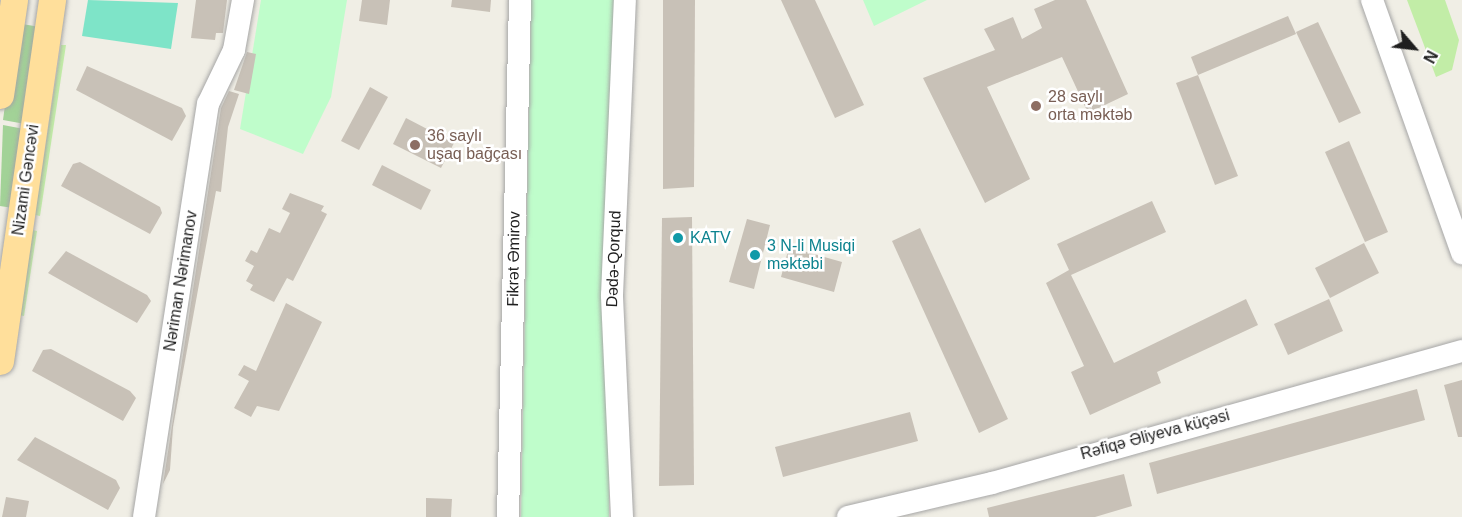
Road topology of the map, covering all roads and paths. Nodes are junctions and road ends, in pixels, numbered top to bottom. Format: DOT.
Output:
graph roads {
  1 [pos="14,0"];
  2 [pos="52,0"];
  3 [pos="243,0"];
  4 [pos="520,0"];
  5 [pos="625,0"];
  6 [pos="1372,0"];
  7 [pos="0,95"];
  8 [pos="1462,254"];
  9 [pos="1462,351"];
  10 [pos="0,361"];
  11 [pos="144,517"];
  12 [pos="508,517"];
  13 [pos="622,517"];
  14 [pos="848,517"];
  1 -- 7 [label="main road"];
  2 -- 10 [label="main road, Nizami Gəncəvi"];
  3 -- 11 [label="street, Nəriman Nərimanov"];
  4 -- 12 [label="street, Fikrət Əmirov"];
  5 -- 13 [label="street, Dədə-Qorqud"];
  6 -- 8 [label="street"];
  9 -- 14 [label="street, Rəfiqə Əliyeva küçəsi"];
}
